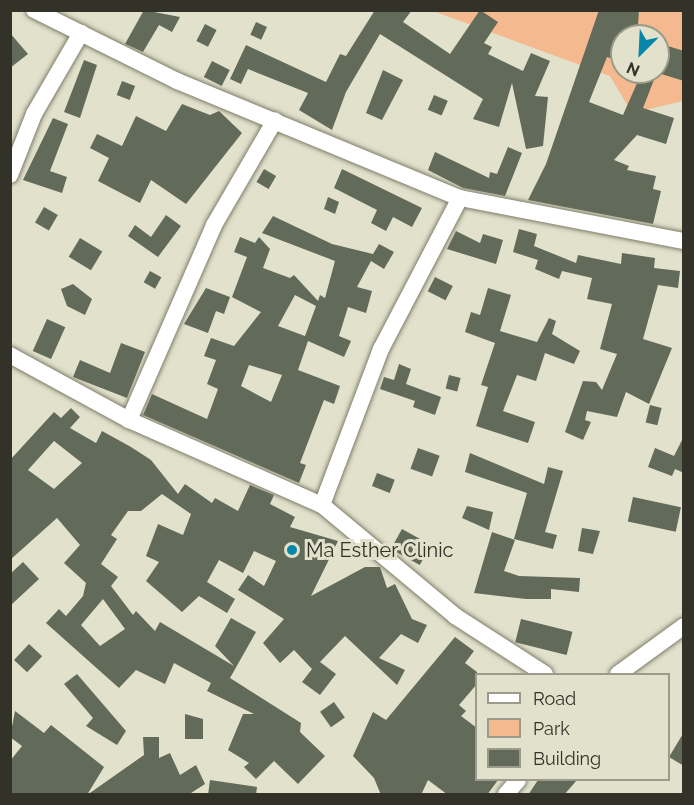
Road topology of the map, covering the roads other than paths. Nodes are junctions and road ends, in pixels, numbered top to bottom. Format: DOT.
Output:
graph roads {
  1 [pos="34,10"];
  2 [pos="81,33"];
  3 [pos="275,120"];
  4 [pos="10,175"];
  5 [pos="460,198"];
  6 [pos="684,241"];
  7 [pos="10,356"];
  8 [pos="129,420"];
  9 [pos="322,505"];
  10 [pos="684,626"];
  11 [pos="542,673"];
  12 [pos="621,673"];
  13 [pos="517,781"];
  14 [pos="506,795"];
  1 -- 2 [label="street"];
  2 -- 3 [label="street"];
  2 -- 4 [label="street"];
  3 -- 5 [label="street"];
  3 -- 8 [label="street"];
  5 -- 6 [label="street"];
  5 -- 9 [label="street"];
  7 -- 8 [label="street"];
  8 -- 9 [label="street"];
  9 -- 11 [label="street"];
  10 -- 12 [label="street"];
  13 -- 14 [label="street"];
}
